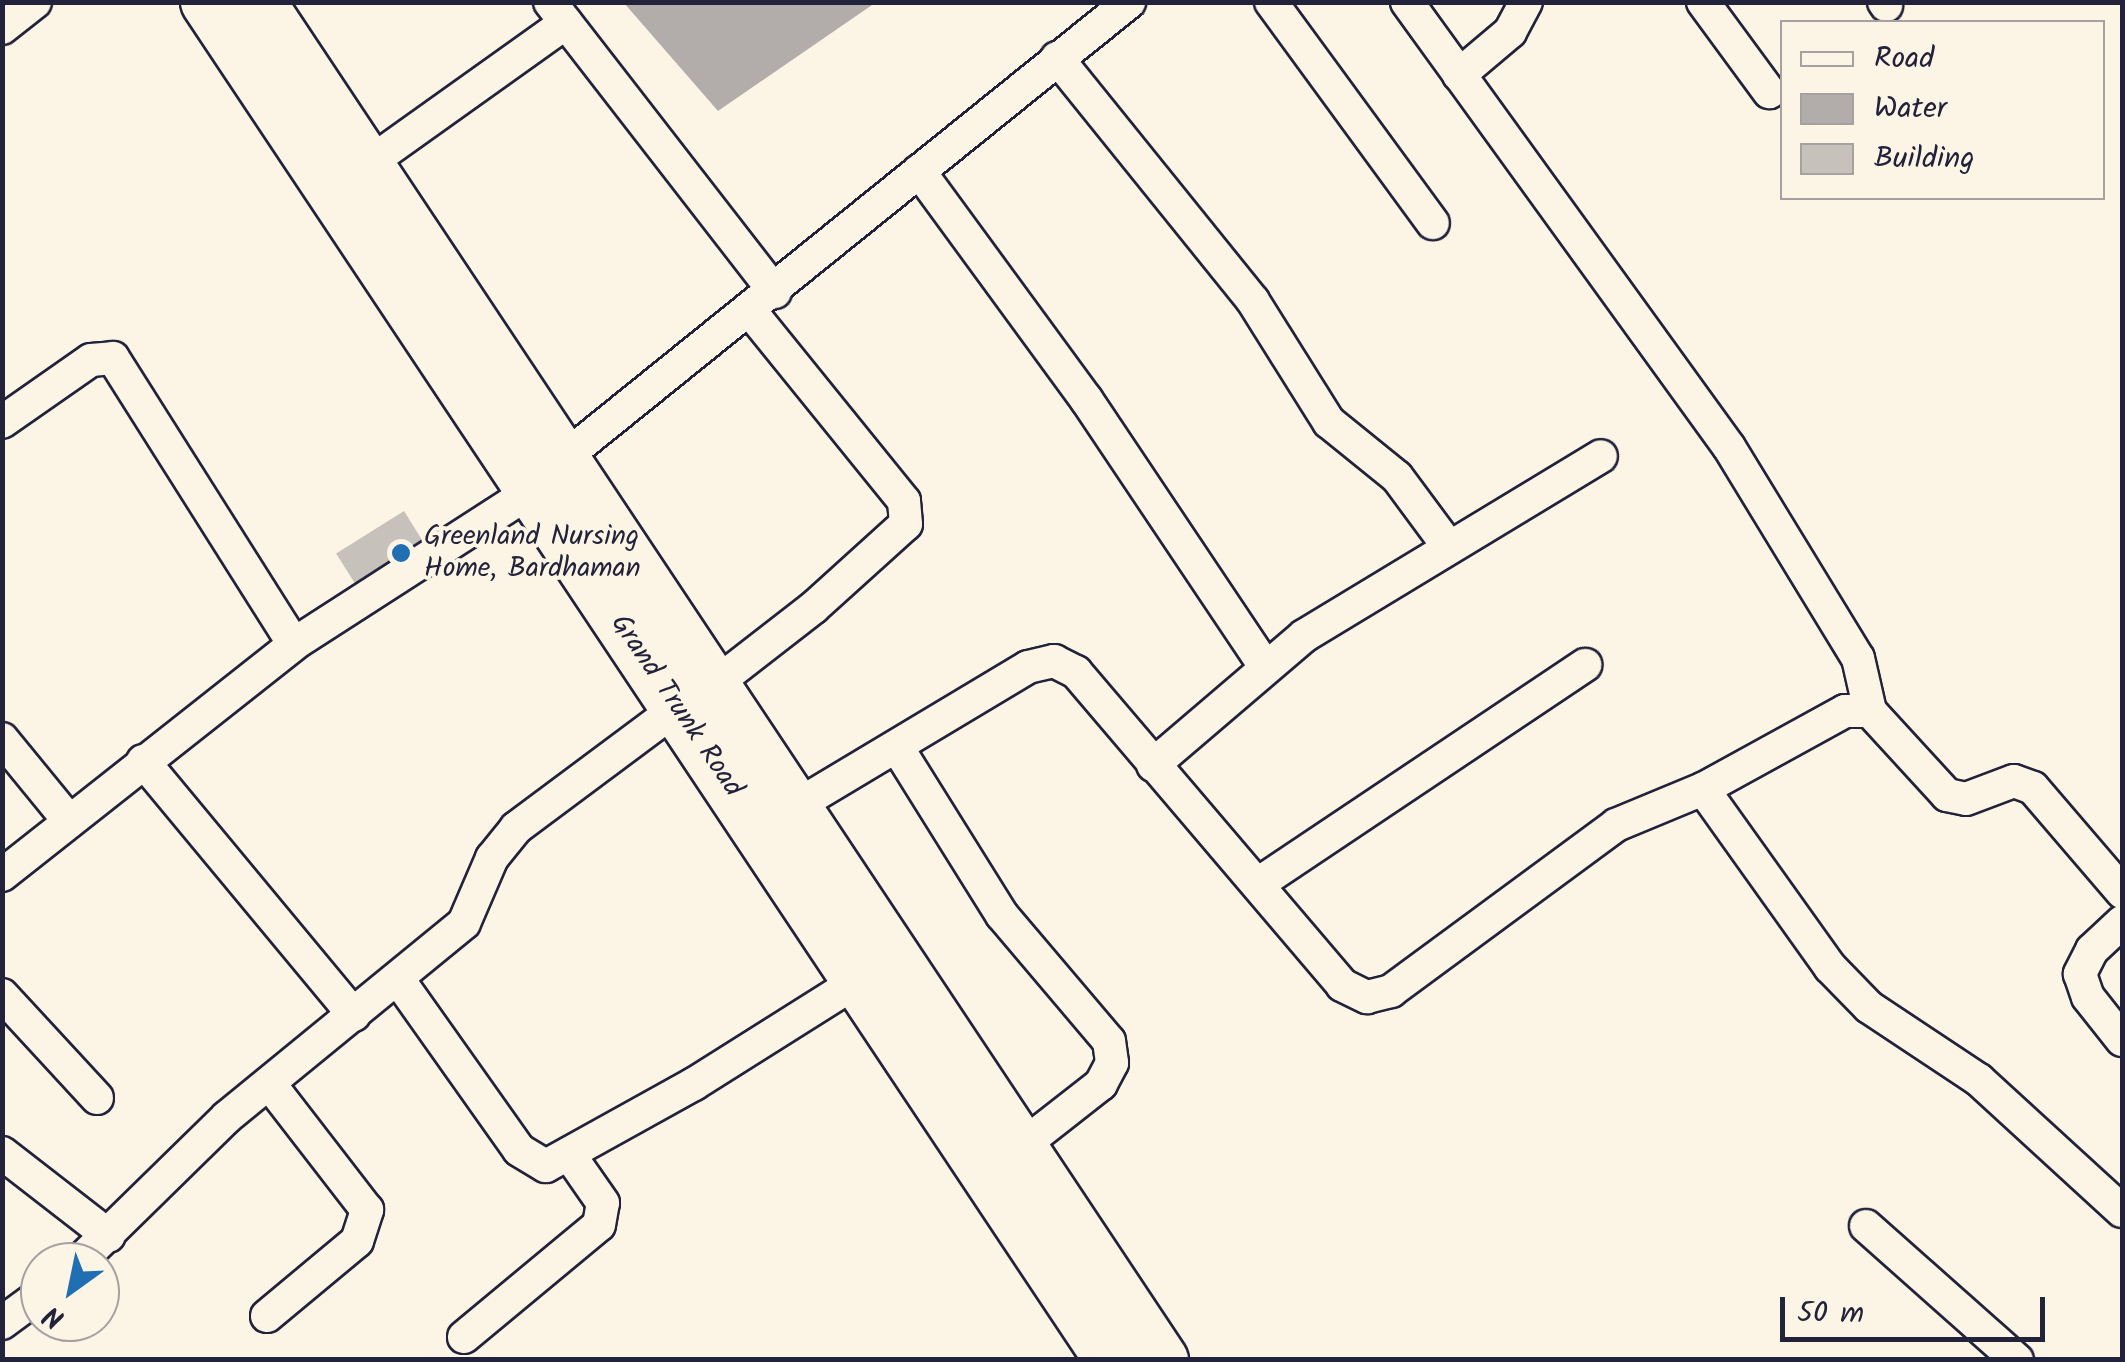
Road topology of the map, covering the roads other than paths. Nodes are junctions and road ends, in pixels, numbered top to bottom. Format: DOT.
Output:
graph roads {
  1 [pos="35,2"];
  2 [pos="208,2"];
  3 [pos="259,2"];
  4 [pos="1129,2"];
  5 [pos="1271,2"];
  6 [pos="1407,2"];
  7 [pos="1526,2"];
  8 [pos="1703,2"];
  9 [pos="558,13"];
  10 [pos="2,28"];
  11 [pos="1056,58"];
  12 [pos="1459,75"];
  13 [pos="1769,92"];
  14 [pos="368,164"];
  15 [pos="919,172"];
  16 [pos="1433,223"];
  17 [pos="763,302"];
  18 [pos="2,422"];
  19 [pos="1600,456"];
  20 [pos="548,474"];
  21 [pos="1448,546"];
  22 [pos="294,644"];
  23 [pos="1584,665"];
  24 [pos="1264,666"];
  25 [pos="696,696"];
  26 [pos="1870,710"];
  27 [pos="2,738"];
  28 [pos="897,747"];
  29 [pos="142,761"];
  30 [pos="1153,765"];
  31 [pos="1703,789"];
  32 [pos="796,806"];
  33 [pos="69,822"];
  34 [pos="2,875"];
  35 [pos="1258,884"];
  36 [pos="2122,892"];
  37 [pos="2122,922"];
  38 [pos="398,979"];
  39 [pos="859,980"];
  40 [pos="2,995"];
  41 [pos="354,1016"];
  42 [pos="2122,1040"];
  43 [pos="269,1083"];
  44 [pos="98,1098"];
  45 [pos="1022,1146"];
  46 [pos="2,1153"];
  47 [pos="571,1156"];
  48 [pos="2122,1211"];
  49 [pos="1866,1226"];
  50 [pos="108,1236"];
  51 [pos="101,1242"];
  52 [pos="267,1316"];
  53 [pos="464,1337"];
  54 [pos="1112,1360"];
  55 [pos="1162,1360"];
  56 [pos="2016,1360"];
  1 -- 10 [label="street"];
  2 -- 20 [label="main road, Grand Trunk Road"];
  3 -- 14 [label="main road, Grand Trunk Road"];
  4 -- 11 [label="street"];
  5 -- 16 [label="street"];
  6 -- 12 [label="street"];
  7 -- 12 [label="street"];
  8 -- 13 [label="street"];
  9 -- 14 [label="street"];
  9 -- 17 [label="street"];
  11 -- 15 [label="street"];
  11 -- 21 [label="street"];
  12 -- 26 [label="street"];
  14 -- 20 [label="main road, Grand Trunk Road"];
  15 -- 17 [label="street"];
  15 -- 24 [label="street"];
  17 -- 20 [label="street"];
  17 -- 25 [label="street"];
  18 -- 22 [label="street"];
  19 -- 21 [label="street"];
  20 -- 22 [label="street"];
  20 -- 25 [label="main road, Grand Trunk Road"];
  21 -- 24 [label="street"];
  22 -- 29 [label="street"];
  23 -- 35 [label="street"];
  24 -- 30 [label="street"];
  25 -- 32 [label="main road, Grand Trunk Road"];
  25 -- 38 [label="street"];
  25 -- 39 [label="main road, Grand Trunk Road"];
  26 -- 31 [label="street"];
  26 -- 36 [label="street"];
  27 -- 33 [label="street"];
  28 -- 30 [label="street"];
  28 -- 32 [label="street"];
  28 -- 45 [label="street"];
  29 -- 33 [label="street"];
  29 -- 41 [label="street"];
  30 -- 35 [label="street"];
  31 -- 35 [label="street"];
  31 -- 48 [label="street"];
  32 -- 45 [label="main road, Grand Trunk Road"];
  33 -- 34 [label="street"];
  37 -- 42 [label="street"];
  38 -- 41 [label="street"];
  38 -- 47 [label="street"];
  39 -- 47 [label="street"];
  39 -- 54 [label="main road, Grand Trunk Road"];
  40 -- 44 [label="street"];
  41 -- 43 [label="street"];
  43 -- 50 [label="street"];
  43 -- 52 [label="street"];
  45 -- 55 [label="main road, Grand Trunk Road"];
  46 -- 50 [label="street"];
  47 -- 53 [label="street"];
  49 -- 56 [label="street"];
  50 -- 51 [label="street"];
}
